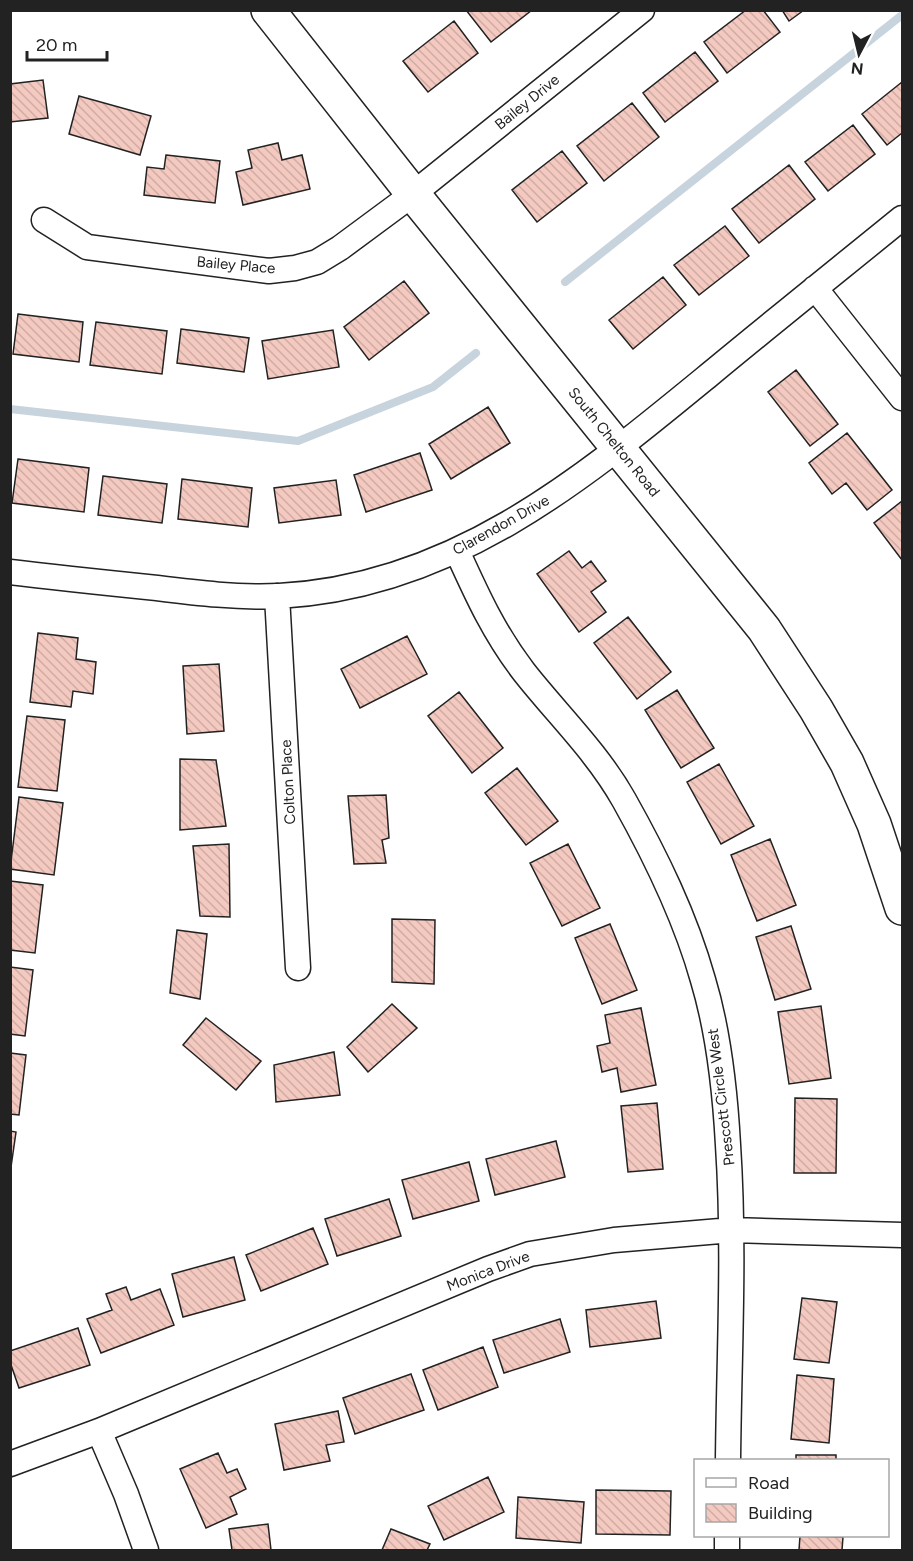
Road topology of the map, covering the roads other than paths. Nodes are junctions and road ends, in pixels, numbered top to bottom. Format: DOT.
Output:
graph roads {
  1 [pos="268,10"];
  2 [pos="642,10"];
  3 [pos="413,194"];
  4 [pos="903,218"];
  5 [pos="44,220"];
  6 [pos="815,288"];
  7 [pos="903,398"];
  8 [pos="619,448"];
  9 [pos="457,551"];
  10 [pos="10,572"];
  11 [pos="278,596"];
  12 [pos="903,908"];
  13 [pos="298,968"];
  14 [pos="732,1230"];
  15 [pos="903,1234"];
  16 [pos="99,1431"];
  17 [pos="728,1459"];
  18 [pos="10,1464"];
  19 [pos="146,1551"];
  1 -- 3 [label="main road, South Chelton Road"];
  2 -- 3 [label="street, Bailey Drive"];
  3 -- 5 [label="street, Bailey Place"];
  3 -- 8 [label="main road, South Chelton Road"];
  4 -- 6 [label="street, Clarendon Drive"];
  6 -- 7 [label="street"];
  6 -- 8 [label="street, Clarendon Drive"];
  8 -- 9 [label="street, Clarendon Drive"];
  8 -- 12 [label="main road, South Chelton Road"];
  9 -- 11 [label="street, Clarendon Drive"];
  9 -- 14 [label="street, Prescott Circle West"];
  10 -- 11 [label="street, Clarendon Drive"];
  11 -- 13 [label="street, Colton Place"];
  14 -- 15 [label="street, Monica Drive"];
  14 -- 16 [label="street, Monica Drive"];
  14 -- 17 [label="street, Prescott Circle West"];
  16 -- 18 [label="street, Monica Drive"];
  16 -- 19 [label="street"];
}
